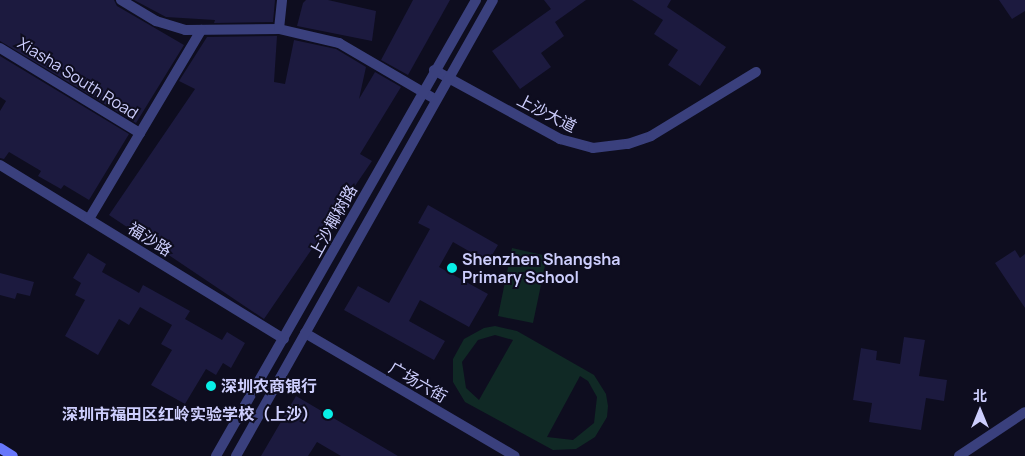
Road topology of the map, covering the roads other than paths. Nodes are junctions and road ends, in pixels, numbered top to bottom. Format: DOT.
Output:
graph roads {
  1 [pos="120,0"];
  2 [pos="282,0"];
  3 [pos="476,0"];
  4 [pos="493,0"];
  5 [pos="279,28"];
  6 [pos="202,30"];
  7 [pos="0,48"];
  8 [pos="434,70"];
  9 [pos="756,72"];
  10 [pos="447,78"];
  11 [pos="422,92"];
  12 [pos="435,99"];
  13 [pos="140,134"];
  14 [pos="0,165"];
  15 [pos="88,220"];
  16 [pos="305,333"];
  17 [pos="284,339"];
  18 [pos="1025,412"];
  19 [pos="0,448"];
  20 [pos="13,456"];
  21 [pos="216,456"];
  22 [pos="236,456"];
  23 [pos="515,456"];
  24 [pos="959,456"];
  1 -- 6 [label="street"];
  2 -- 5 [label="street"];
  3 -- 8 [label="street, 上沙椰树路"];
  4 -- 10 [label="street, 上沙椰树路"];
  5 -- 6 [label="street"];
  5 -- 11 [label="street"];
  6 -- 13 [label="street"];
  7 -- 13 [label="street, Xiasha South Road"];
  8 -- 10 [label="street, 上沙大道"];
  8 -- 11 [label="street, 上沙椰树路"];
  9 -- 10 [label="street, 上沙大道"];
  10 -- 12 [label="street, 上沙椰树路"];
  11 -- 12 [label="street"];
  11 -- 17 [label="street, 上沙椰树路"];
  12 -- 16 [label="street, 上沙椰树路"];
  13 -- 15 [label="street"];
  14 -- 15 [label="street, 福沙路"];
  15 -- 17 [label="street, 福沙路"];
  16 -- 22 [label="street, 上沙椰树路"];
  16 -- 23 [label="street, 广场六街"];
  17 -- 21 [label="street, 上沙椰树路"];
  18 -- 24 [label="street"];
  19 -- 20 [label="street"];
}
